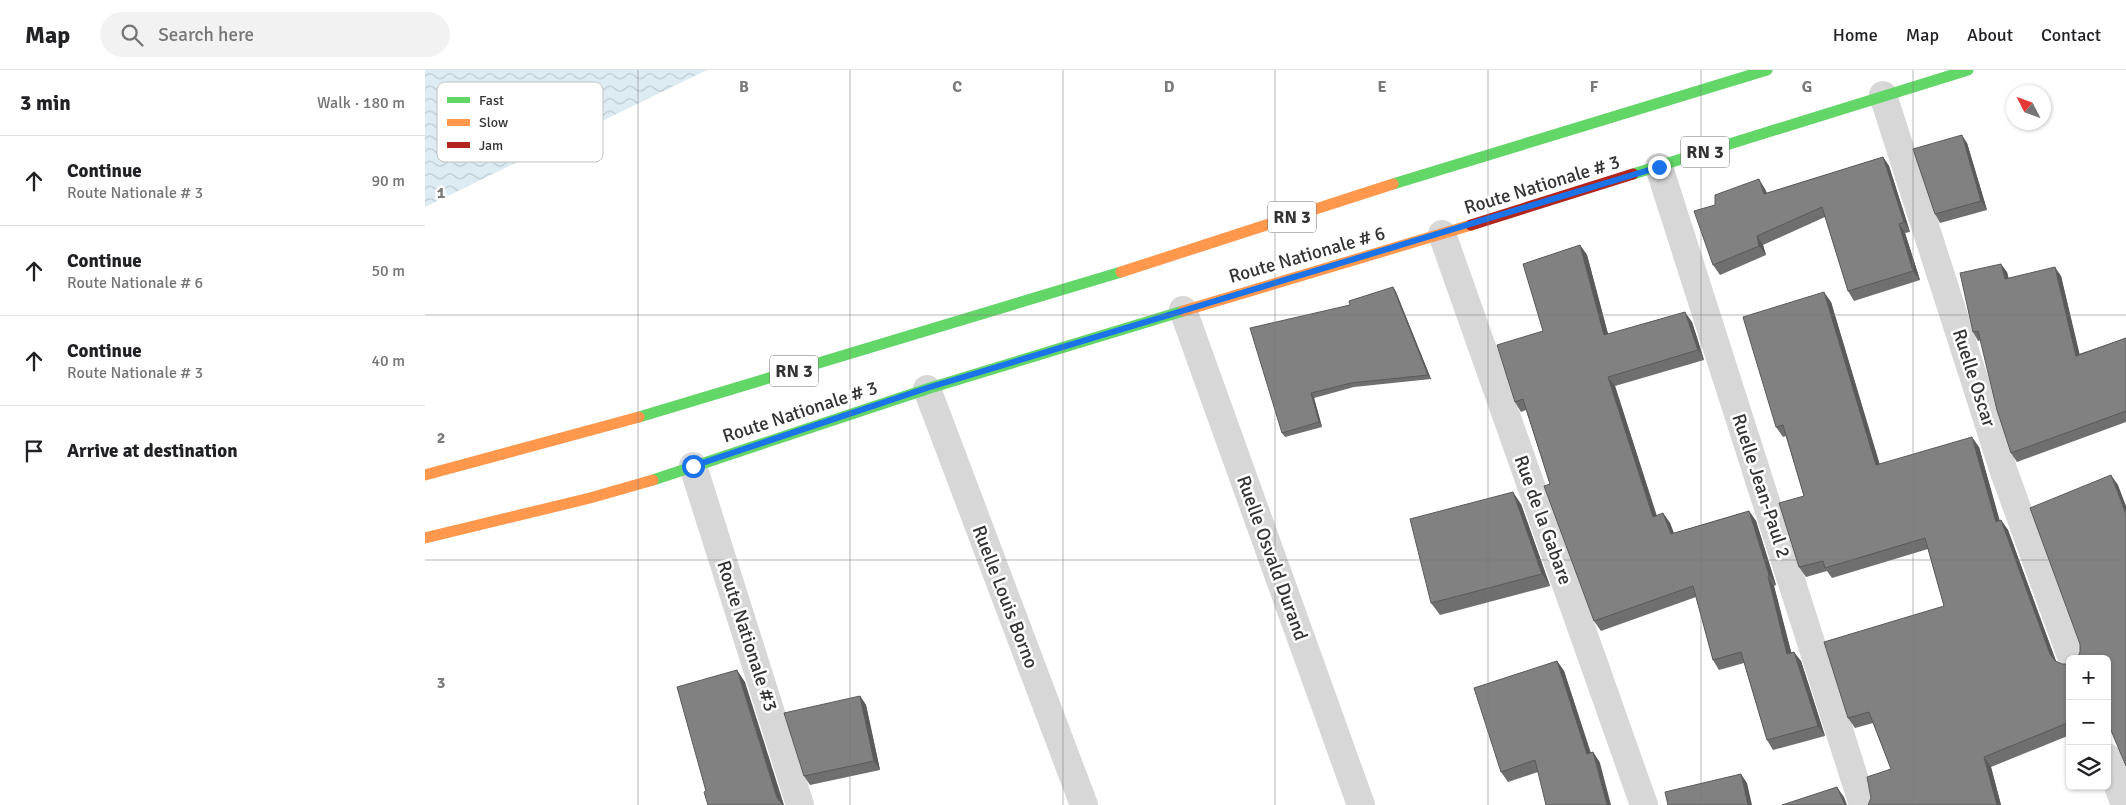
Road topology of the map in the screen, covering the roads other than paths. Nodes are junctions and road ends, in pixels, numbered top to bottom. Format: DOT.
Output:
graph roads {
  1 [pos="1767,70"];
  2 [pos="1968,70"];
  3 [pos="1883,95"];
  4 [pos="1659,167"];
  5 [pos="1442,234"];
  6 [pos="1183,310"];
  7 [pos="927,388"];
  8 [pos="693,466"];
  9 [pos="425,475"];
  10 [pos="425,538"];
  11 [pos="2071,655"];
  12 [pos="2111,768"];
  13 [pos="801,805"];
  14 [pos="1083,805"];
  15 [pos="1361,805"];
  16 [pos="1644,805"];
  17 [pos="1863,805"];
  18 [pos="2125,805"];
  1 -- 9 [label="main road, Route Nationale # 6 / RN 3"];
  2 -- 3 [label="main road, Route Nationale # 3 / RN 3"];
  3 -- 4 [label="main road, Route Nationale # 3 / RN 3"];
  3 -- 11 [label="street, Ruelle Oscar"];
  4 -- 5 [label="main road, Route Nationale # 3 / RN 3"];
  4 -- 17 [label="street, Ruelle Jean-Paul 2"];
  5 -- 6 [label="main road, Route Nationale # 6 / RN 3"];
  5 -- 16 [label="street, Rue de la Gabare"];
  6 -- 7 [label="main road, Route Nationale # 3 / RN 3"];
  6 -- 15 [label="street, Ruelle Osvald Durand"];
  7 -- 8 [label="main road, Route Nationale # 3 / RN 3"];
  7 -- 14 [label="street, Ruelle Louis Borno"];
  8 -- 10 [label="main road, Route Nationale # 3 / RN 3"];
  8 -- 13 [label="street, Route Nationale #3"];
  12 -- 18 [label="street"];
}
